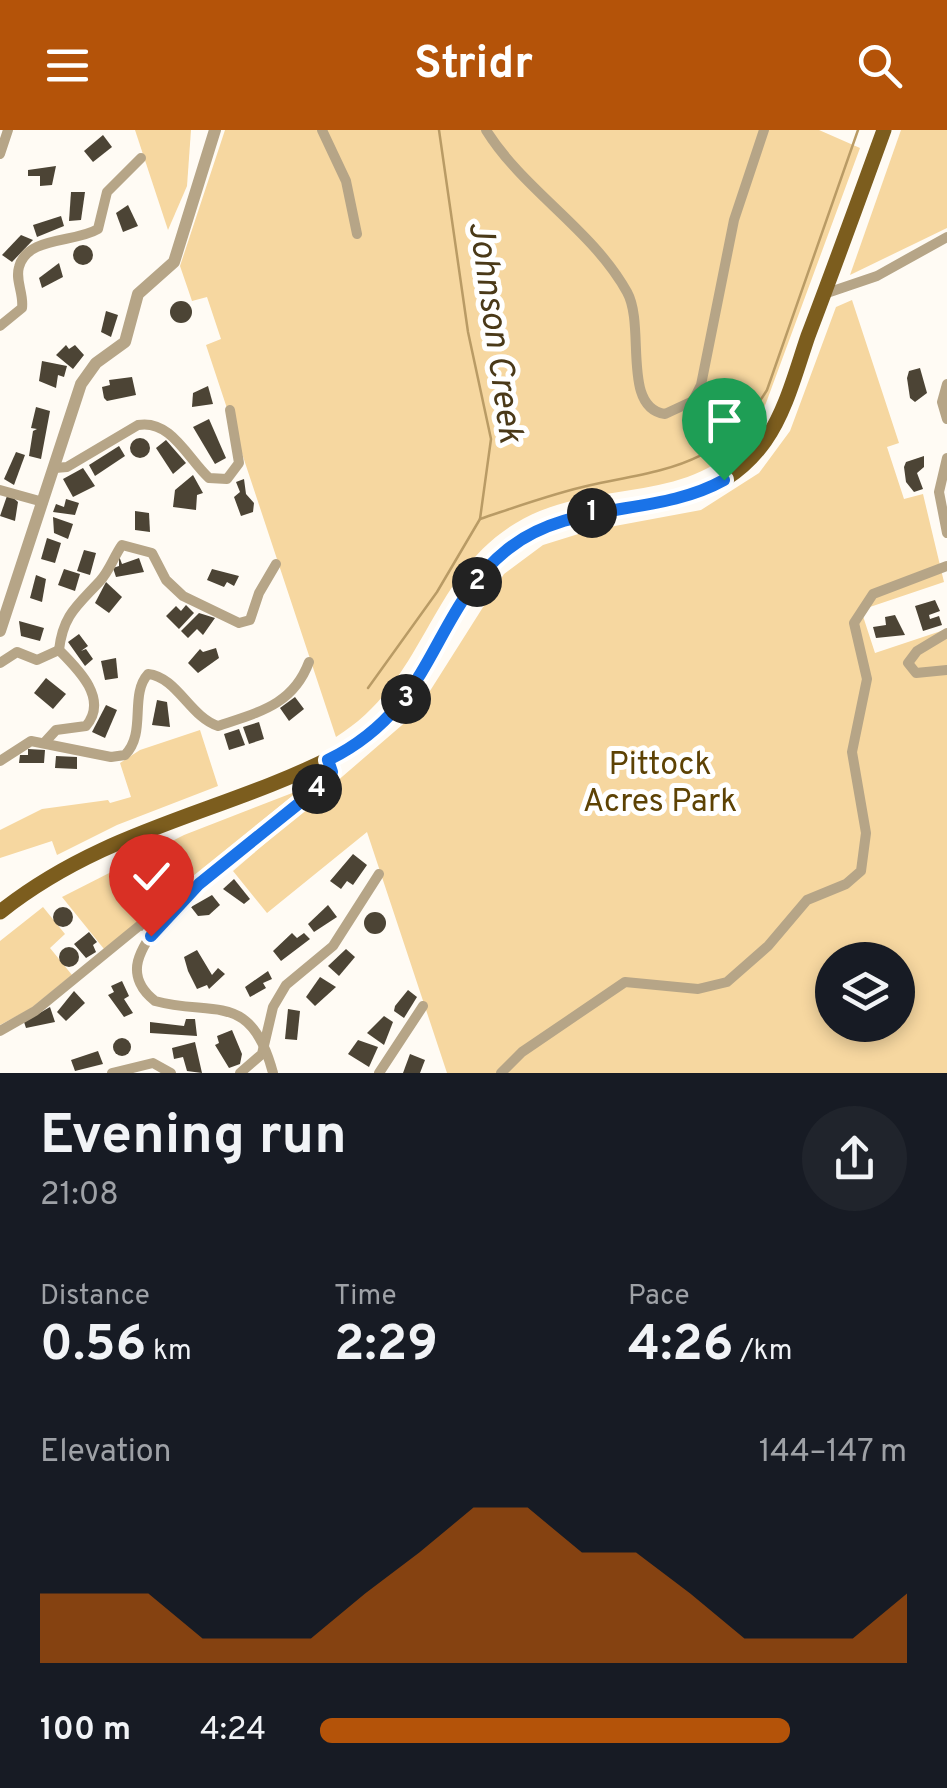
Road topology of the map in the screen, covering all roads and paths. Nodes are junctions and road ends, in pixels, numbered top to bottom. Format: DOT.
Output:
graph roads {
  1 [pos="8,130"];
  2 [pos="215,130"];
  3 [pos="322,130"];
  4 [pos="486,130"];
  5 [pos="764,130"];
  6 [pos="884,130"];
  7 [pos="0,154"];
  8 [pos="142,158"];
  9 [pos="357,234"];
  10 [pos="947,237"];
  11 [pos="824,294"];
  12 [pos="0,326"];
  13 [pos="947,384"];
  14 [pos="230,410"];
  15 [pos="947,418"];
  16 [pos="947,458"];
  17 [pos="55,468"];
  18 [pos="0,490"];
  19 [pos="43,502"];
  20 [pos="947,533"];
  21 [pos="276,564"];
  22 [pos="947,566"];
  23 [pos="0,631"];
  24 [pos="947,633"];
  25 [pos="59,650"];
  26 [pos="308,662"];
  27 [pos="0,663"];
  28 [pos="947,670"];
  29 [pos="46,742"];
  30 [pos="328,760"];
  31 [pos="0,761"];
  32 [pos="379,874"];
  33 [pos="0,912"];
  34 [pos="158,924"];
  35 [pos="423,1006"];
  36 [pos="0,1031"];
  37 [pos="265,1048"];
  38 [pos="112,1073"];
  39 [pos="171,1073"];
  40 [pos="240,1073"];
  41 [pos="273,1073"];
  42 [pos="378,1073"];
  43 [pos="500,1073"];
  1 -- 7 [label="street"];
  2 -- 17 [label="street"];
  3 -- 9 [label="street"];
  4 -- 5 [label="street"];
  6 -- 11 [label="main road"];
  8 -- 12 [label="street"];
  10 -- 11 [label="street"];
  11 -- 30 [label="main road"];
  13 -- 15 [label="street"];
  14 -- 17 [label="street"];
  16 -- 20 [label="street"];
  17 -- 19 [label="street"];
  18 -- 19 [label="street"];
  19 -- 23 [label="street"];
  21 -- 25 [label="street"];
  22 -- 43 [label="street"];
  24 -- 28 [label="street"];
  25 -- 27 [label="street"];
  25 -- 29 [label="street"];
  26 -- 29 [label="street"];
  29 -- 31 [label="street"];
  30 -- 33 [label="main road"];
  30 -- 34 [label="street"];
  32 -- 37 [label="street"];
  34 -- 36 [label="street"];
  34 -- 37 [label="street"];
  35 -- 42 [label="street"];
  37 -- 40 [label="street"];
  37 -- 41 [label="street"];
  38 -- 39 [label="street"];
}
